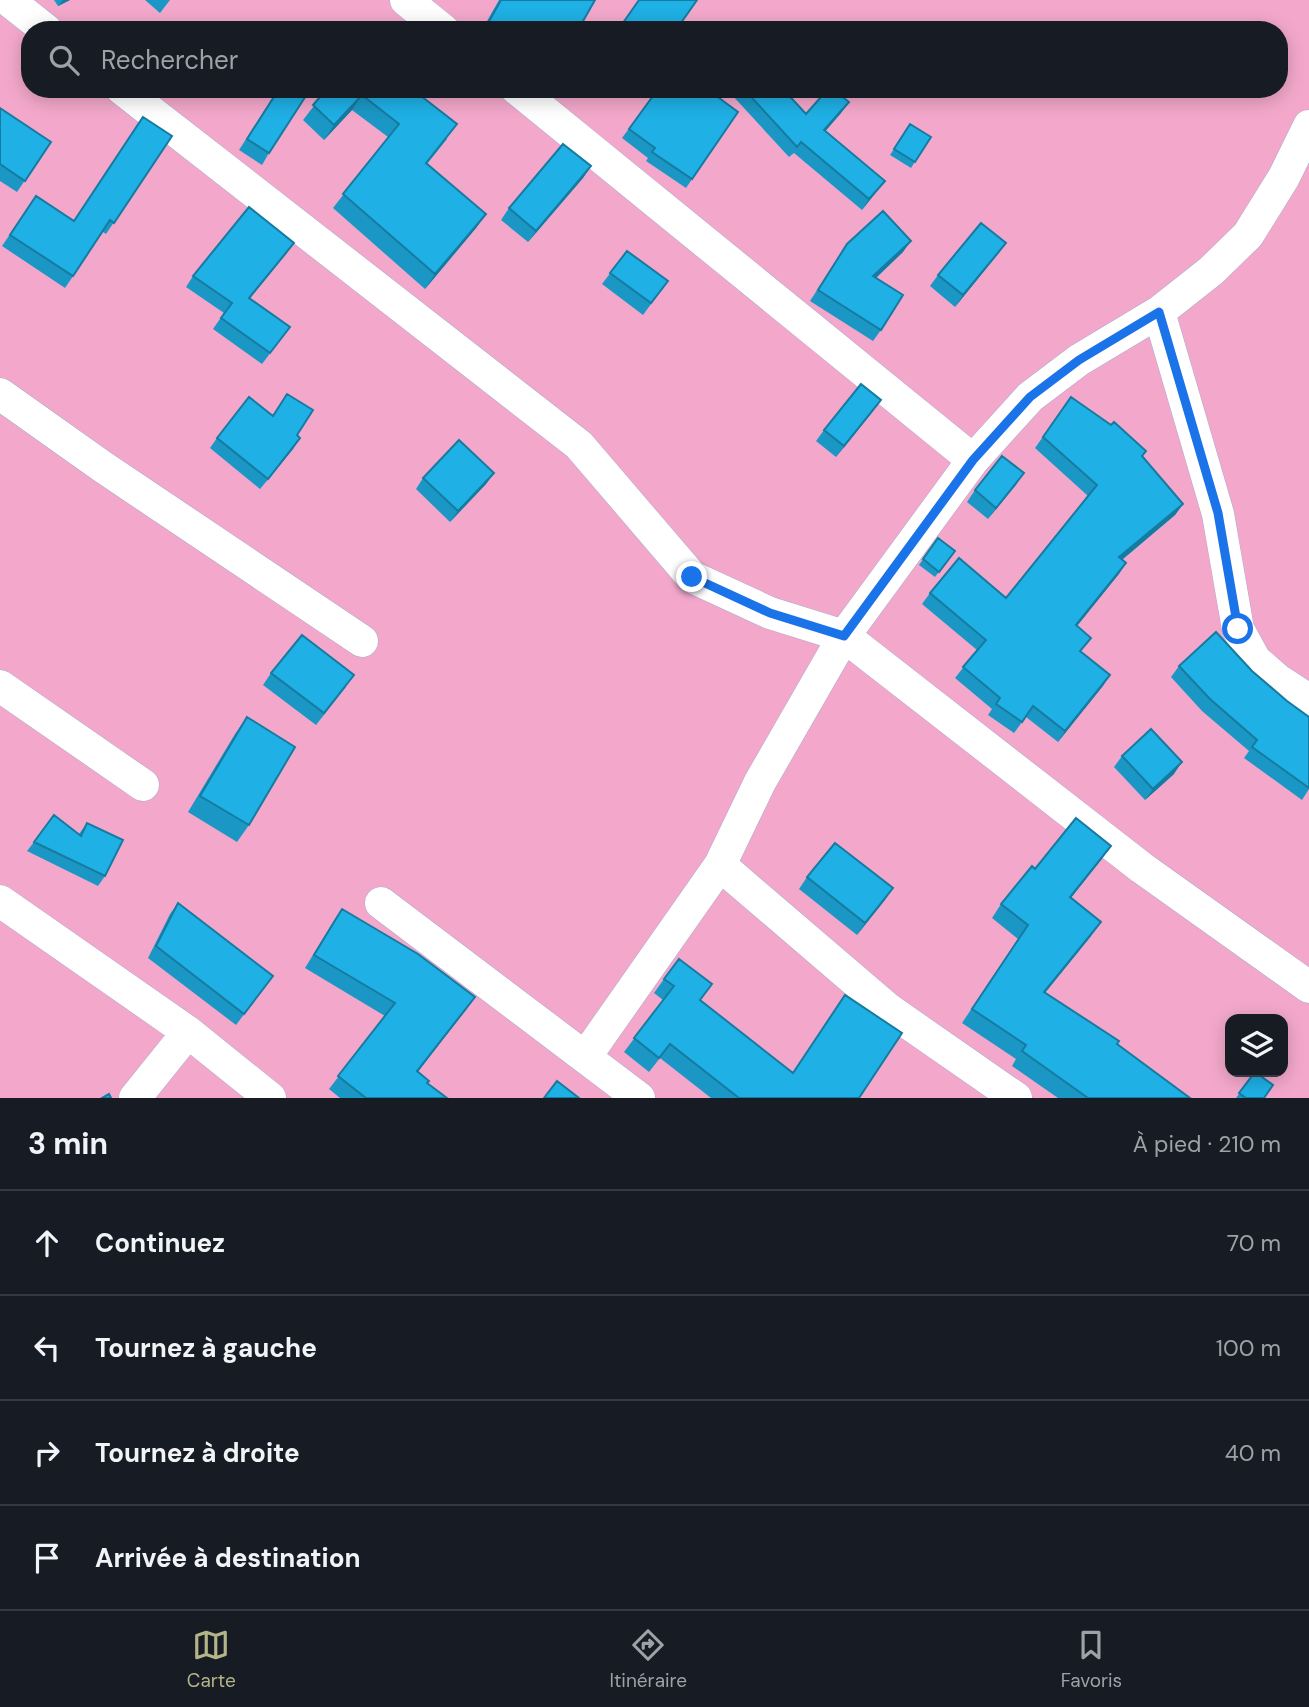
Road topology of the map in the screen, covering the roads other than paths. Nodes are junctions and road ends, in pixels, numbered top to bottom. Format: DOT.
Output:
graph roads {
  1 [pos="8,0"];
  2 [pos="406,0"];
  3 [pos="35,21"];
  4 [pos="432,21"];
  5 [pos="133,98"];
  6 [pos="528,98"];
  7 [pos="1309,125"];
  8 [pos="1159,312"];
  9 [pos="0,394"];
  10 [pos="973,460"];
  11 [pos="844,636"];
  12 [pos="362,641"];
  13 [pos="0,686"];
  14 [pos="1309,700"];
  15 [pos="143,785"];
  16 [pos="720,865"];
  17 [pos="0,901"];
  18 [pos="381,903"];
  19 [pos="1309,987"];
  20 [pos="188,1032"];
  21 [pos="586,1056"];
  22 [pos="135,1098"];
  23 [pos="270,1098"];
  24 [pos="639,1098"];
  25 [pos="1016,1098"];
  1 -- 3 [label="street"];
  2 -- 4 [label="street"];
  5 -- 11 [label="street"];
  6 -- 10 [label="street"];
  7 -- 8 [label="street"];
  8 -- 10 [label="street"];
  8 -- 14 [label="street"];
  9 -- 12 [label="street"];
  10 -- 11 [label="street"];
  11 -- 16 [label="street"];
  11 -- 19 [label="street"];
  13 -- 15 [label="street"];
  16 -- 21 [label="street"];
  16 -- 25 [label="street"];
  17 -- 20 [label="street"];
  18 -- 21 [label="street"];
  20 -- 22 [label="street"];
  20 -- 23 [label="street"];
  21 -- 24 [label="street"];
}
